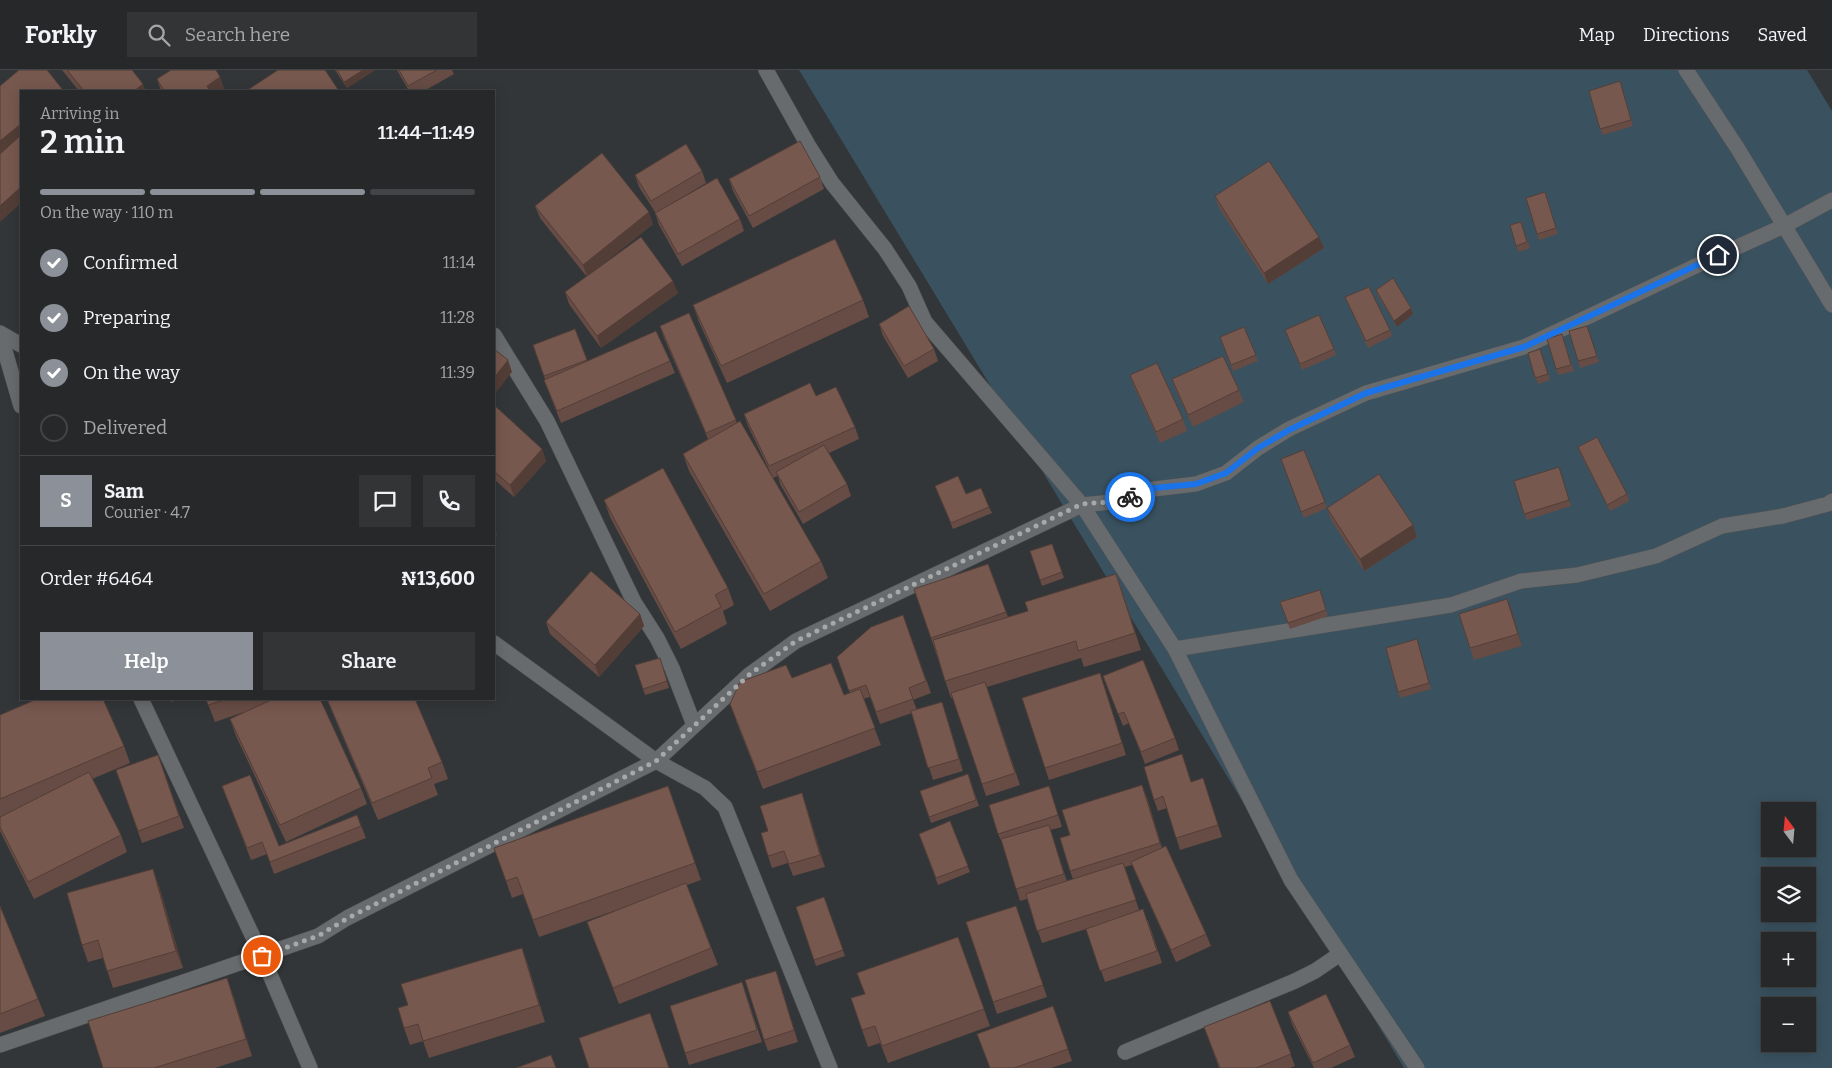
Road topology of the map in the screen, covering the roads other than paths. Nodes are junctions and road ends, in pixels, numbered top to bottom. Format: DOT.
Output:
graph roads {
  1 [pos="766,70"];
  2 [pos="1686,70"];
  3 [pos="1832,200"];
  4 [pos="1784,226"];
  5 [pos="1832,305"];
  6 [pos="0,334"];
  7 [pos="495,337"];
  8 [pos="20,344"];
  9 [pos="20,403"];
  10 [pos="1832,501"];
  11 [pos="1082,504"];
  12 [pos="495,643"];
  13 [pos="1175,649"];
  14 [pos="141,700"];
  15 [pos="694,725"];
  16 [pos="656,761"];
  17 [pos="1340,954"];
  18 [pos="262,956"];
  19 [pos="0,1045"];
  20 [pos="1125,1052"];
  21 [pos="310,1068"];
  22 [pos="830,1068"];
  23 [pos="1417,1068"];
  1 -- 11 [label="street"];
  2 -- 4 [label="street"];
  3 -- 4 [label="street"];
  4 -- 5 [label="street"];
  4 -- 11 [label="street"];
  6 -- 8 [label="street"];
  6 -- 9 [label="street"];
  7 -- 15 [label="street"];
  10 -- 13 [label="street"];
  11 -- 13 [label="street"];
  11 -- 15 [label="street"];
  12 -- 16 [label="street"];
  13 -- 17 [label="street"];
  14 -- 18 [label="street"];
  15 -- 16 [label="street"];
  16 -- 18 [label="street"];
  16 -- 22 [label="street"];
  17 -- 20 [label="street"];
  17 -- 23 [label="street"];
  18 -- 19 [label="street"];
  18 -- 21 [label="street"];
}
